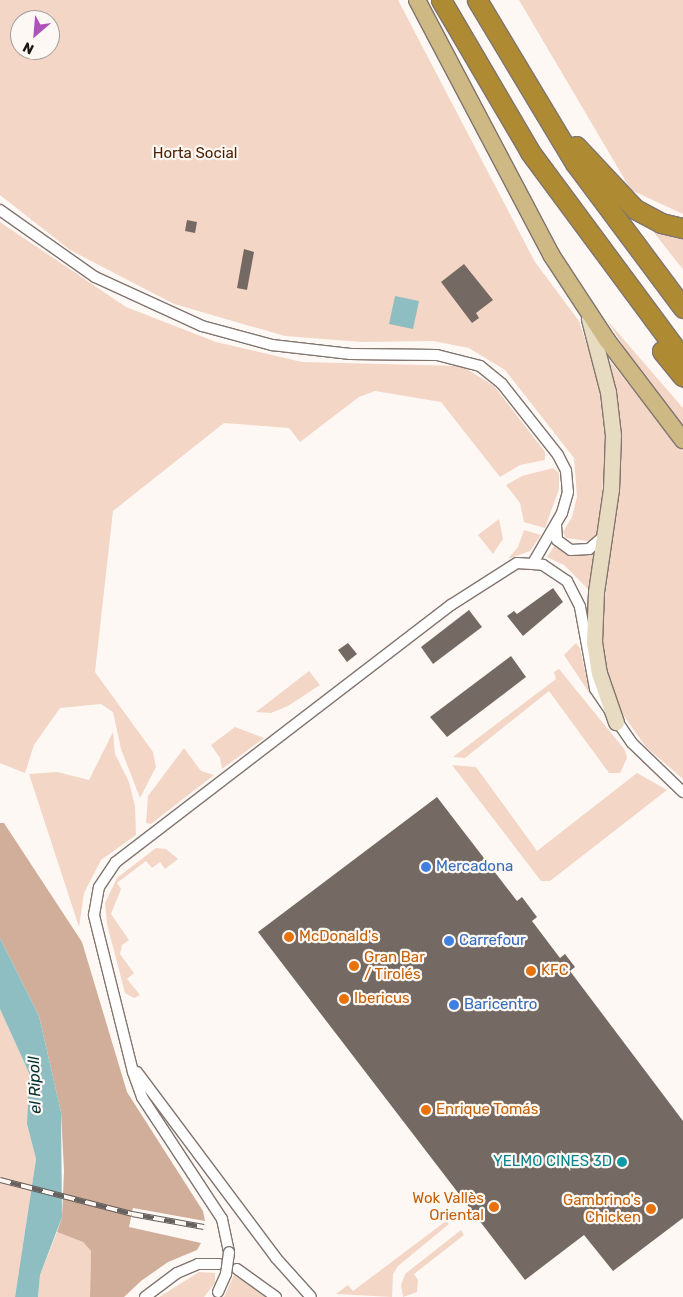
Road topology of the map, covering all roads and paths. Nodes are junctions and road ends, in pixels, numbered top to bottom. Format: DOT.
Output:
graph roads {
  1 [pos="417,0"];
  2 [pos="441,0"];
  3 [pos="477,0"];
  4 [pos="534,98"];
  5 [pos="600,198"];
  6 [pos="568,208"];
  7 [pos="0,210"];
  8 [pos="683,228"];
  9 [pos="570,285"];
  10 [pos="683,290"];
  11 [pos="683,308"];
  12 [pos="683,359"];
  13 [pos="683,377"];
  14 [pos="683,440"];
  15 [pos="556,525"];
  16 [pos="607,530"];
  17 [pos="533,563"];
  18 [pos="616,722"];
  19 [pos="683,792"];
  20 [pos="127,1048"];
  21 [pos="219,1264"];
  22 [pos="237,1268"];
  23 [pos="216,1294"];
  24 [pos="145,1297"];
  25 [pos="276,1297"];
  26 [pos="311,1297"];
  1 -- 9 [label="main road"];
  2 -- 6 [label="highway"];
  3 -- 4 [label="highway"];
  4 -- 5 [label="highway"];
  4 -- 8 [label="highway"];
  5 -- 10 [label="highway"];
  5 -- 11 [label="highway"];
  6 -- 12 [label="highway"];
  6 -- 13 [label="highway"];
  7 -- 15 [label="street"];
  9 -- 14 [label="main road"];
  9 -- 16 [label="street"];
  15 -- 16 [label="street"];
  15 -- 17 [label="street"];
  16 -- 18 [label="street"];
  17 -- 18 [label="street"];
  17 -- 20 [label="street"];
  18 -- 19 [label="street"];
  20 -- 23 [label="street, bridge"];
  20 -- 26 [label="street"];
  21 -- 24 [label="street"];
  22 -- 25 [label="street"];
}
